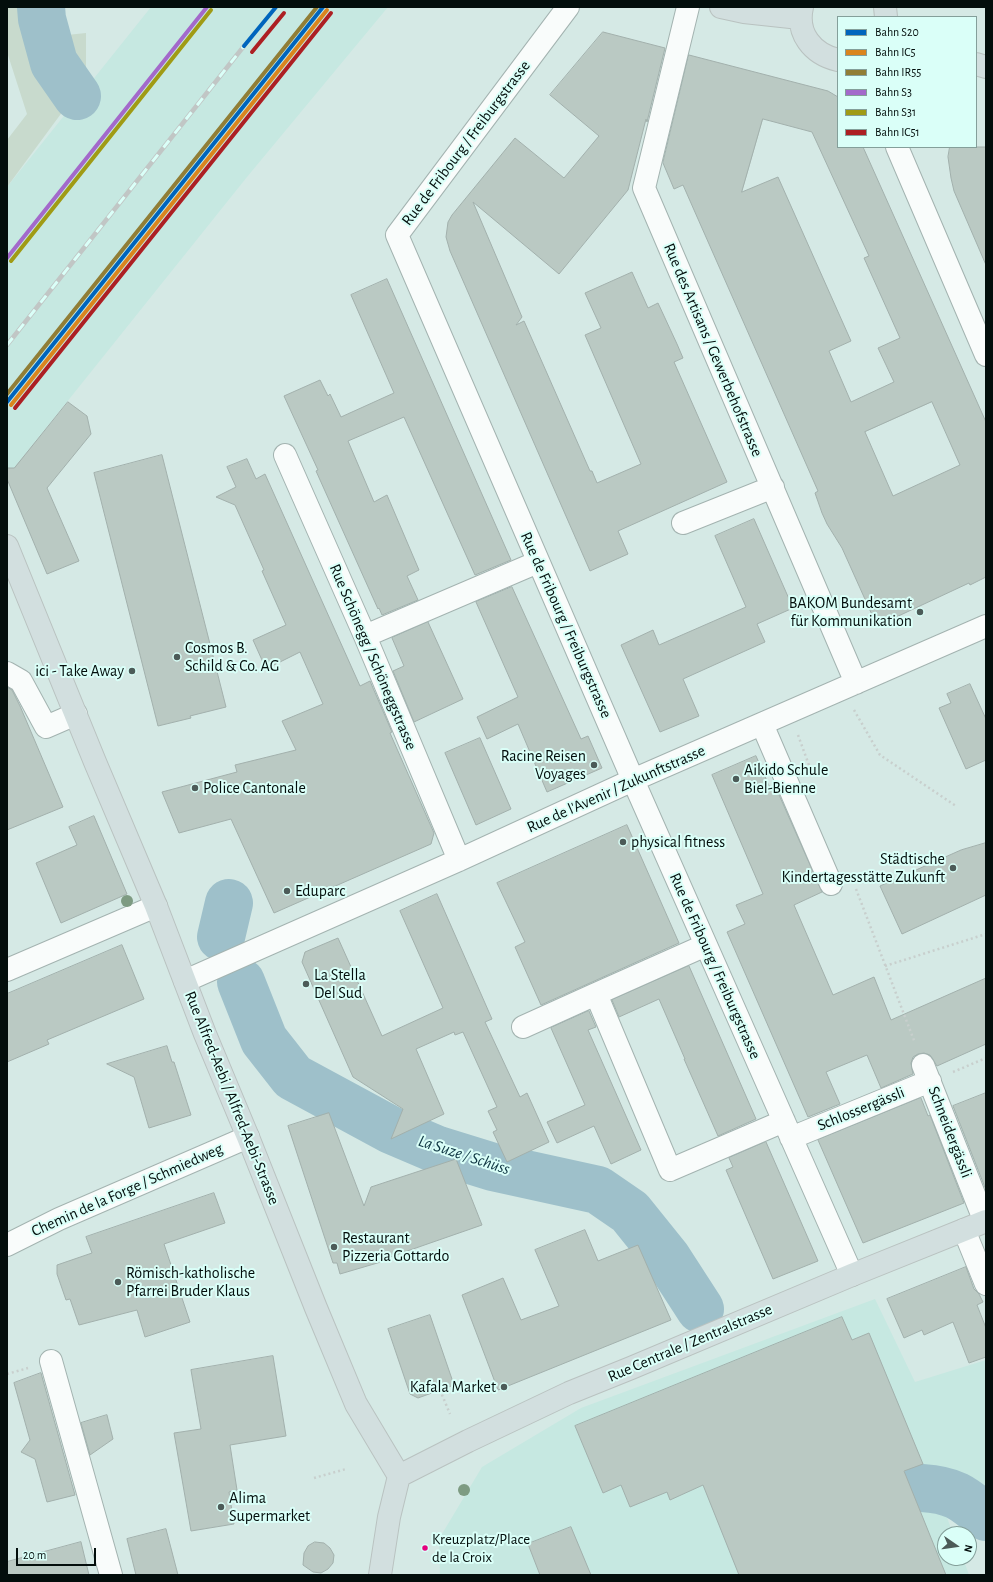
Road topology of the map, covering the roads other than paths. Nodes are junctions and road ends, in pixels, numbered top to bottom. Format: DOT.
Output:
graph roads {
  1 [pos="568,7"];
  2 [pos="688,7"];
  3 [pos="720,7"];
  4 [pos="801,12"];
  5 [pos="837,60"];
  6 [pos="897,148"];
  7 [pos="986,355"];
  8 [pos="285,455"];
  9 [pos="773,487"];
  10 [pos="683,523"];
  11 [pos="7,546"];
  12 [pos="538,562"];
  13 [pos="986,626"];
  14 [pos="365,636"];
  15 [pos="7,673"];
  16 [pos="856,683"];
  17 [pos="76,714"];
  18 [pos="762,724"];
  19 [pos="633,780"];
  20 [pos="459,860"];
  21 [pos="831,884"];
  22 [pos="156,906"];
  23 [pos="706,945"];
  24 [pos="7,970"];
  25 [pos="185,981"];
  26 [pos="596,994"];
  27 [pos="523,1027"];
  28 [pos="927,1073"];
  29 [pos="788,1129"];
  30 [pos="248,1137"];
  31 [pos="985,1222"];
  32 [pos="964,1230"];
  33 [pos="7,1245"];
  34 [pos="852,1275"];
  35 [pos="986,1284"];
  36 [pos="51,1361"];
  37 [pos="399,1476"];
  38 [pos="111,1575"];
  39 [pos="380,1575"];
  1 -- 12 [label="street, Rue de Fribourg / Freiburgstrasse"];
  2 -- 9 [label="street, Rue des Artisans / Gewerbehofstrasse"];
  3 -- 4 [label="main road"];
  4 -- 5 [label="main road"];
  6 -- 7 [label="street"];
  8 -- 14 [label="street, Rue Schönegg / Schöneggstrasse"];
  9 -- 10 [label="street"];
  9 -- 16 [label="street, Rue des Artisans / Gewerbehofstrasse"];
  11 -- 17 [label="main road, Rue Alfred-Aebi / Alfred-Aebi-Strasse"];
  12 -- 14 [label="street"];
  12 -- 19 [label="street, Rue de Fribourg / Freiburgstrasse"];
  13 -- 16 [label="street, Rue de l'Avenir / Zukunftstrasse"];
  14 -- 20 [label="street, Rue Schönegg / Schöneggstrasse"];
  15 -- 17 [label="street"];
  16 -- 18 [label="street, Rue de l'Avenir / Zukunftstrasse"];
  17 -- 22 [label="main road, Rue Alfred-Aebi / Alfred-Aebi-Strasse"];
  18 -- 19 [label="street, Rue de l'Avenir / Zukunftstrasse"];
  18 -- 21 [label="street"];
  19 -- 20 [label="street, Rue de l'Avenir / Zukunftstrasse"];
  19 -- 23 [label="street, Rue de Fribourg / Freiburgstrasse"];
  20 -- 25 [label="street, Rue de l'Avenir / Zukunftstrasse"];
  22 -- 24 [label="street"];
  22 -- 25 [label="main road, Rue Alfred-Aebi / Alfred-Aebi-Strasse"];
  23 -- 26 [label="street"];
  23 -- 29 [label="street, Rue de Fribourg / Freiburgstrasse"];
  25 -- 30 [label="main road, Rue Alfred-Aebi / Alfred-Aebi-Strasse"];
  26 -- 27 [label="street"];
  26 -- 29 [label="street, Schlossergässli"];
  28 -- 29 [label="street, Schlossergässli"];
  28 -- 31 [label="street, Schneidergässli"];
  29 -- 34 [label="street, Rue de Fribourg / Freiburgstrasse"];
  30 -- 33 [label="street, Chemin de la Forge / Schmiedweg"];
  30 -- 37 [label="main road, Rue Alfred-Aebi / Alfred-Aebi-Strasse"];
  31 -- 32 [label="main road, Rue Centrale / Zentralstrasse"];
  32 -- 34 [label="main road, Rue Centrale / Zentralstrasse"];
  32 -- 35 [label="street"];
  34 -- 37 [label="main road, Rue Centrale / Zentralstrasse"];
  36 -- 38 [label="street"];
  37 -- 39 [label="main road"];
}
